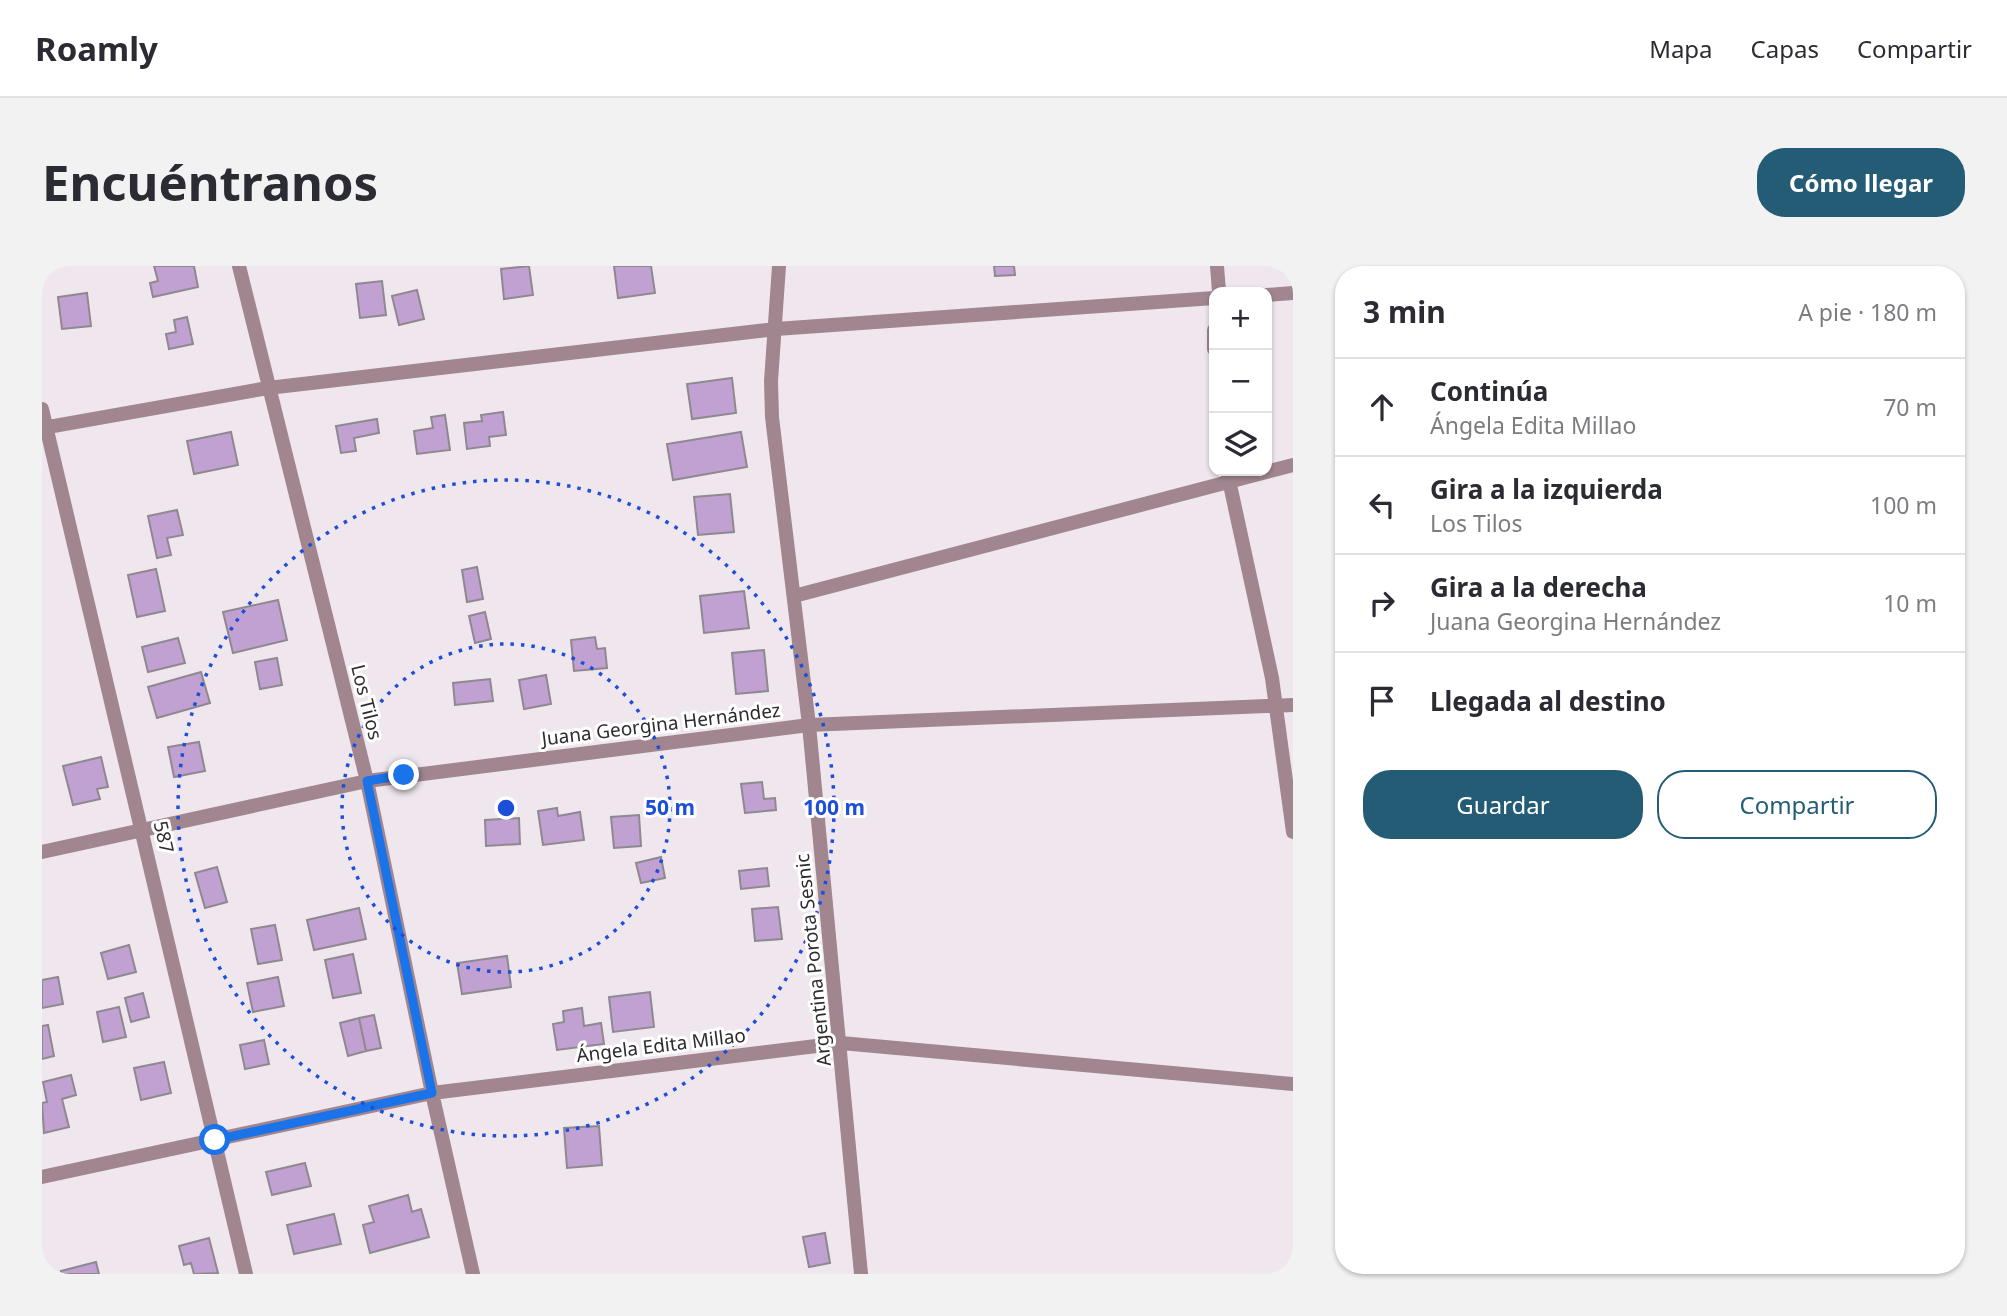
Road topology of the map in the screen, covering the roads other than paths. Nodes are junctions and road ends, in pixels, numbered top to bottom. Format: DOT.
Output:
graph roads {
  1 [pos="239,266"];
  2 [pos="779,266"];
  3 [pos="1217,266"];
  4 [pos="1219,287"];
  5 [pos="1293,293"];
  6 [pos="1272,295"];
  7 [pos="1209,298"];
  8 [pos="776,329"];
  9 [pos="268,388"];
  10 [pos="42,409"];
  11 [pos="44,428"];
  12 [pos="1293,465"];
  13 [pos="1272,469"];
  14 [pos="1228,476"];
  15 [pos="794,596"];
  16 [pos="1293,705"];
  17 [pos="1276,706"];
  18 [pos="809,725"];
  19 [pos="367,781"];
  20 [pos="142,829"];
  21 [pos="1293,832"];
  22 [pos="42,852"];
  23 [pos="841,1043"];
  24 [pos="1293,1084"];
  25 [pos="432,1093"];
  26 [pos="215,1140"];
  27 [pos="42,1177"];
  28 [pos="246,1274"];
  29 [pos="473,1274"];
  30 [pos="861,1274"];
  1 -- 9 [label="street, Los Tilos"];
  2 -- 8 [label="street, Argentina Porota Sesnic"];
  3 -- 4 [label="street"];
  5 -- 6 [label="street"];
  7 -- 8 [label="street"];
  8 -- 9 [label="street"];
  8 -- 15 [label="street, Argentina Porota Sesnic"];
  9 -- 11 [label="street"];
  9 -- 19 [label="street, Los Tilos"];
  10 -- 11 [label="street, 587"];
  11 -- 20 [label="street, 587"];
  12 -- 13 [label="street"];
  14 -- 15 [label="street"];
  14 -- 17 [label="street"];
  15 -- 18 [label="street, Argentina Porota Sesnic"];
  16 -- 17 [label="street, Juana Georgina Hernández"];
  17 -- 18 [label="street, Juana Georgina Hernández"];
  17 -- 21 [label="street"];
  18 -- 19 [label="street, Juana Georgina Hernández"];
  18 -- 23 [label="street, Argentina Porota Sesnic"];
  19 -- 20 [label="street, Juana Georgina Hernández"];
  19 -- 25 [label="street, Los Tilos"];
  20 -- 22 [label="street, Juana Georgina Hernández"];
  20 -- 26 [label="street, 587"];
  23 -- 24 [label="street, Ángela Edita Millao"];
  23 -- 25 [label="street, Ángela Edita Millao"];
  23 -- 30 [label="street, Argentina Porota Sesnic"];
  25 -- 26 [label="street, Ángela Edita Millao"];
  25 -- 29 [label="street, Los Tilos"];
  26 -- 27 [label="street, Ángela Edita Millao"];
  26 -- 28 [label="street, 587"];
}
